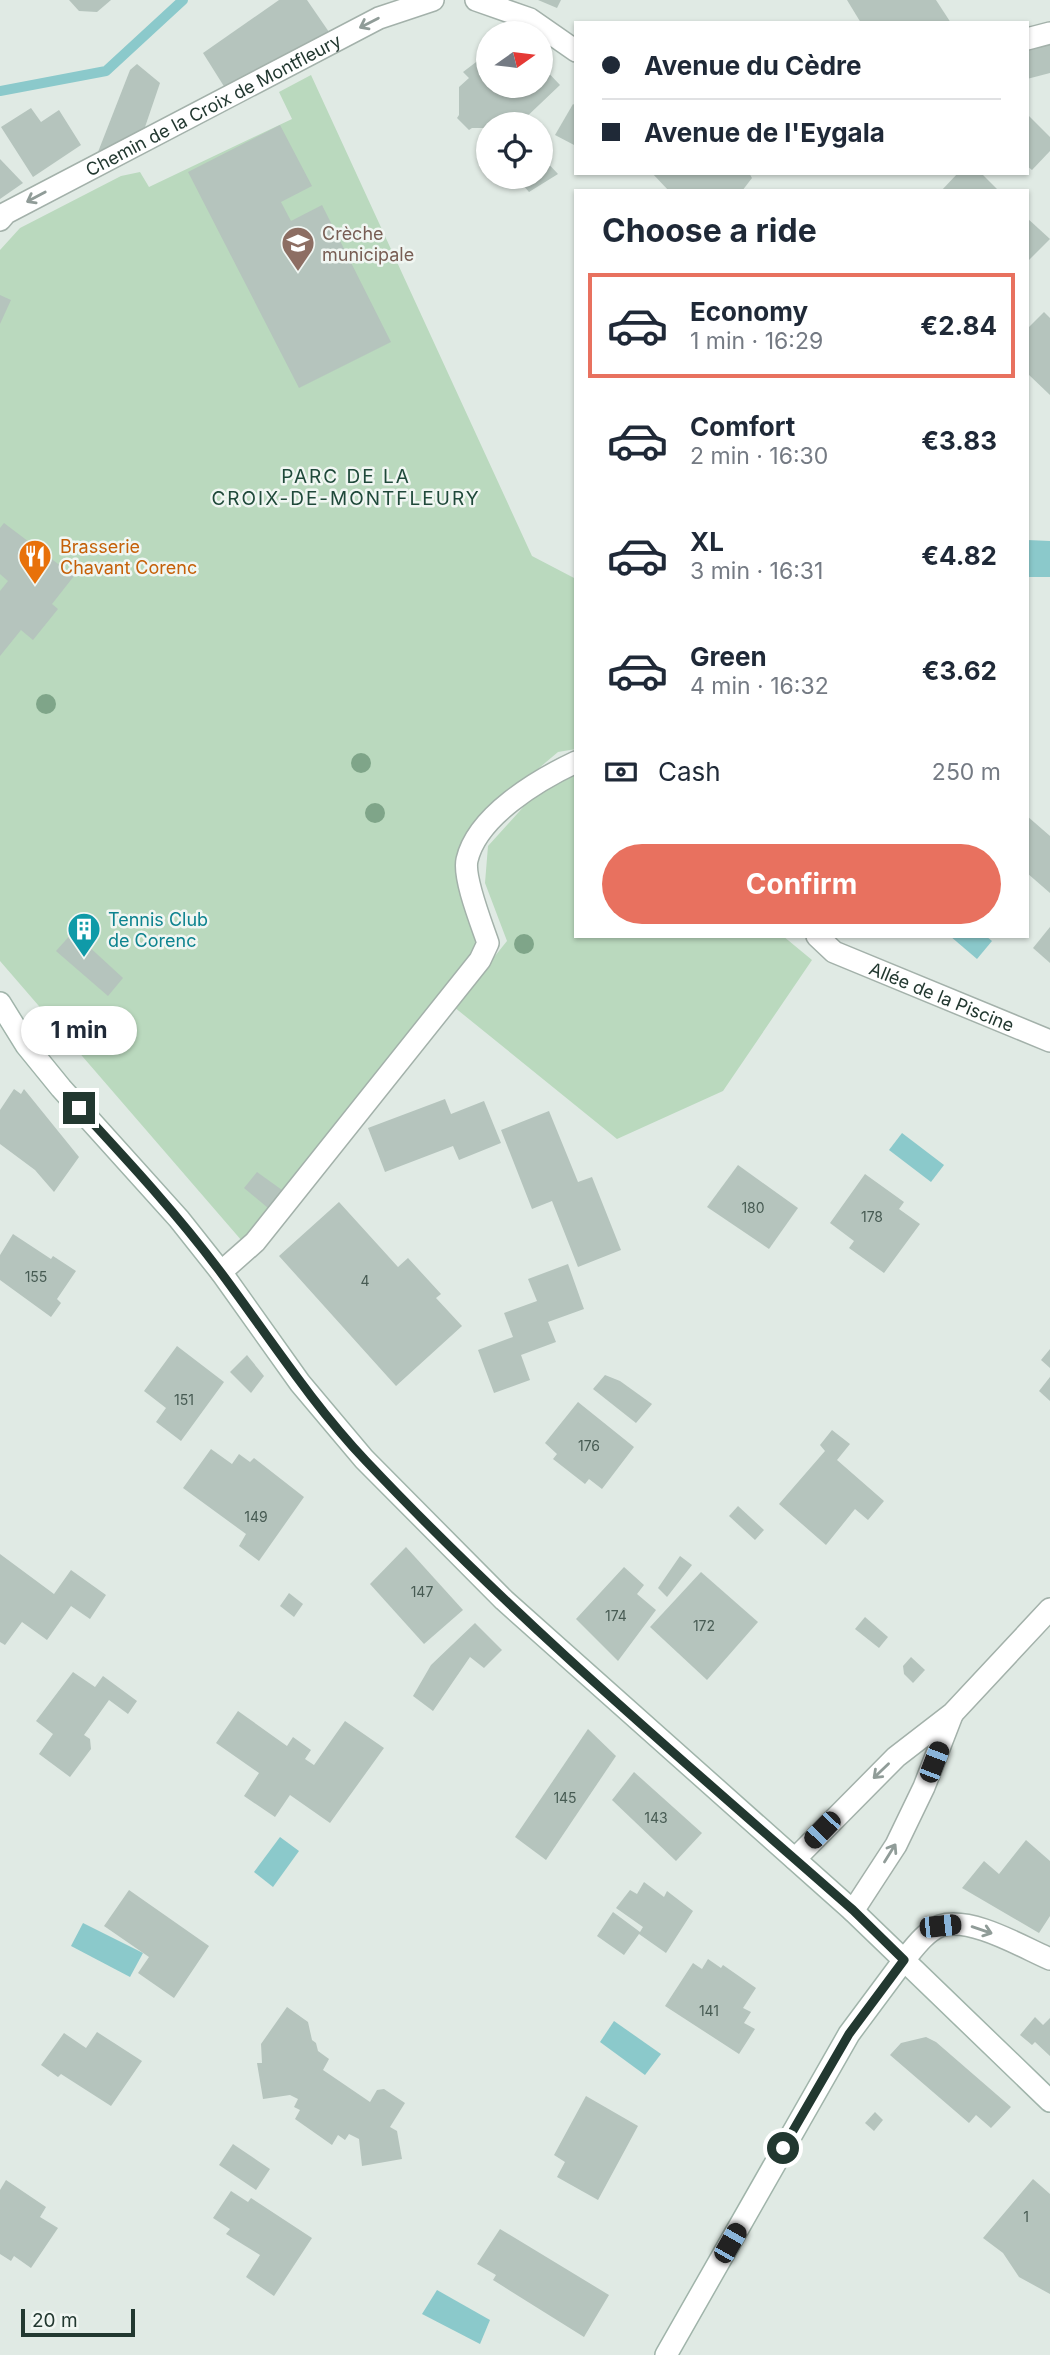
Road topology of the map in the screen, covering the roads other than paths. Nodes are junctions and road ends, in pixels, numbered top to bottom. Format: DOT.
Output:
graph roads {
  1 [pos="433,0"];
  2 [pos="476,0"];
  3 [pos="1050,33"];
  4 [pos="1029,38"];
  5 [pos="574,50"];
  6 [pos="0,220"];
  7 [pos="574,763"];
  8 [pos="819,938"];
  9 [pos="0,1003"];
  10 [pos="1050,1041"];
  11 [pos="221,1272"];
  12 [pos="1050,1609"];
  13 [pos="953,1713"];
  14 [pos="795,1859"];
  15 [pos="853,1910"];
  16 [pos="1050,1959"];
  17 [pos="904,1960"];
  18 [pos="1050,2101"];
  19 [pos="666,2355"];
  1 -- 6 [label="street, Chemin de la Croix de Montfleury, one-way"];
  2 -- 5 [label="street"];
  3 -- 4 [label="street"];
  7 -- 11 [label="street"];
  8 -- 10 [label="street, Allée de la Piscine"];
  9 -- 11 [label="street"];
  11 -- 14 [label="street"];
  12 -- 13 [label="street"];
  13 -- 14 [label="street, one-way"];
  15 -- 13 [label="street, one-way"];
  14 -- 15 [label="street"];
  15 -- 17 [label="street"];
  17 -- 16 [label="street, one-way"];
  17 -- 18 [label="street"];
  17 -- 19 [label="street"];
}
